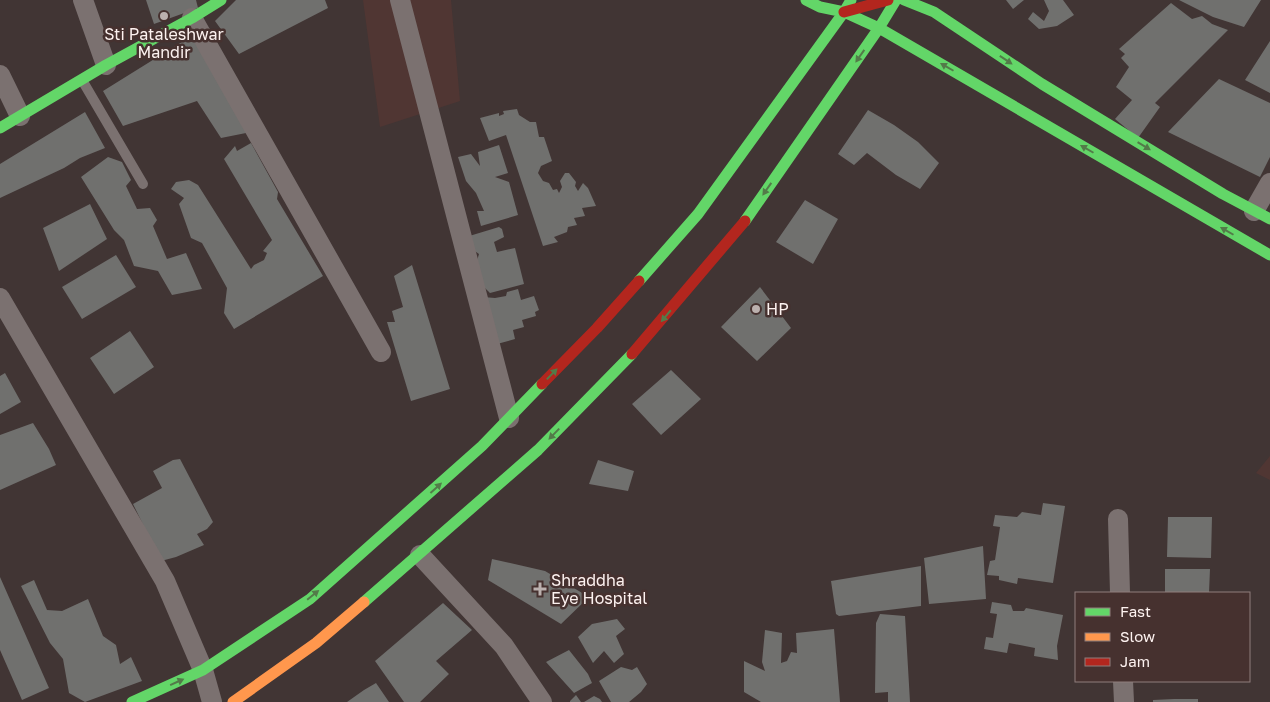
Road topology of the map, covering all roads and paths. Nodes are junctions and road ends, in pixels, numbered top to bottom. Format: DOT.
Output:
graph roads {
  1 [pos="83,0"];
  2 [pos="221,0"];
  3 [pos="400,0"];
  4 [pos="806,0"];
  5 [pos="851,0"];
  6 [pos="888,0"];
  7 [pos="896,0"];
  8 [pos="904,0"];
  9 [pos="844,12"];
  10 [pos="192,18"];
  11 [pos="879,28"];
  12 [pos="106,65"];
  13 [pos="0,75"];
  14 [pos="81,79"];
  15 [pos="20,116"];
  16 [pos="0,128"];
  17 [pos="1270,183"];
  18 [pos="143,184"];
  19 [pos="1262,215"];
  20 [pos="1270,255"];
  21 [pos="0,298"];
  22 [pos="381,352"];
  23 [pos="510,418"];
  24 [pos="1118,520"];
  25 [pos="420,555"];
  26 [pos="1120,592"];
  27 [pos="203,670"];
  28 [pos="1123,682"];
  29 [pos="132,702"];
  30 [pos="212,702"];
  31 [pos="233,702"];
  32 [pos="542,702"];
  33 [pos="1124,702"];
  1 -- 12 [label="street"];
  2 -- 10 [label="main road"];
  3 -- 23 [label="street"];
  4 -- 9 [label="main road"];
  5 -- 9 [label="main road"];
  6 -- 9 [label="main road"];
  7 -- 11 [label="main road"];
  8 -- 19 [label="main road, one-way"];
  9 -- 11 [label="main road"];
  23 -- 9 [label="main road, one-way"];
  10 -- 12 [label="main road"];
  10 -- 22 [label="street"];
  20 -- 11 [label="main road, one-way"];
  11 -- 25 [label="main road, one-way"];
  12 -- 14 [label="main road"];
  13 -- 15 [label="street"];
  14 -- 15 [label="main road"];
  14 -- 18 [label="lane"];
  15 -- 16 [label="main road"];
  17 -- 19 [label="street"];
  21 -- 27 [label="street"];
  27 -- 23 [label="main road, one-way"];
  24 -- 26 [label="street"];
  25 -- 31 [label="main road"];
  25 -- 32 [label="street"];
  29 -- 27 [label="main road, one-way"];
  27 -- 30 [label="street"];
  28 -- 33 [label="street"];
}
